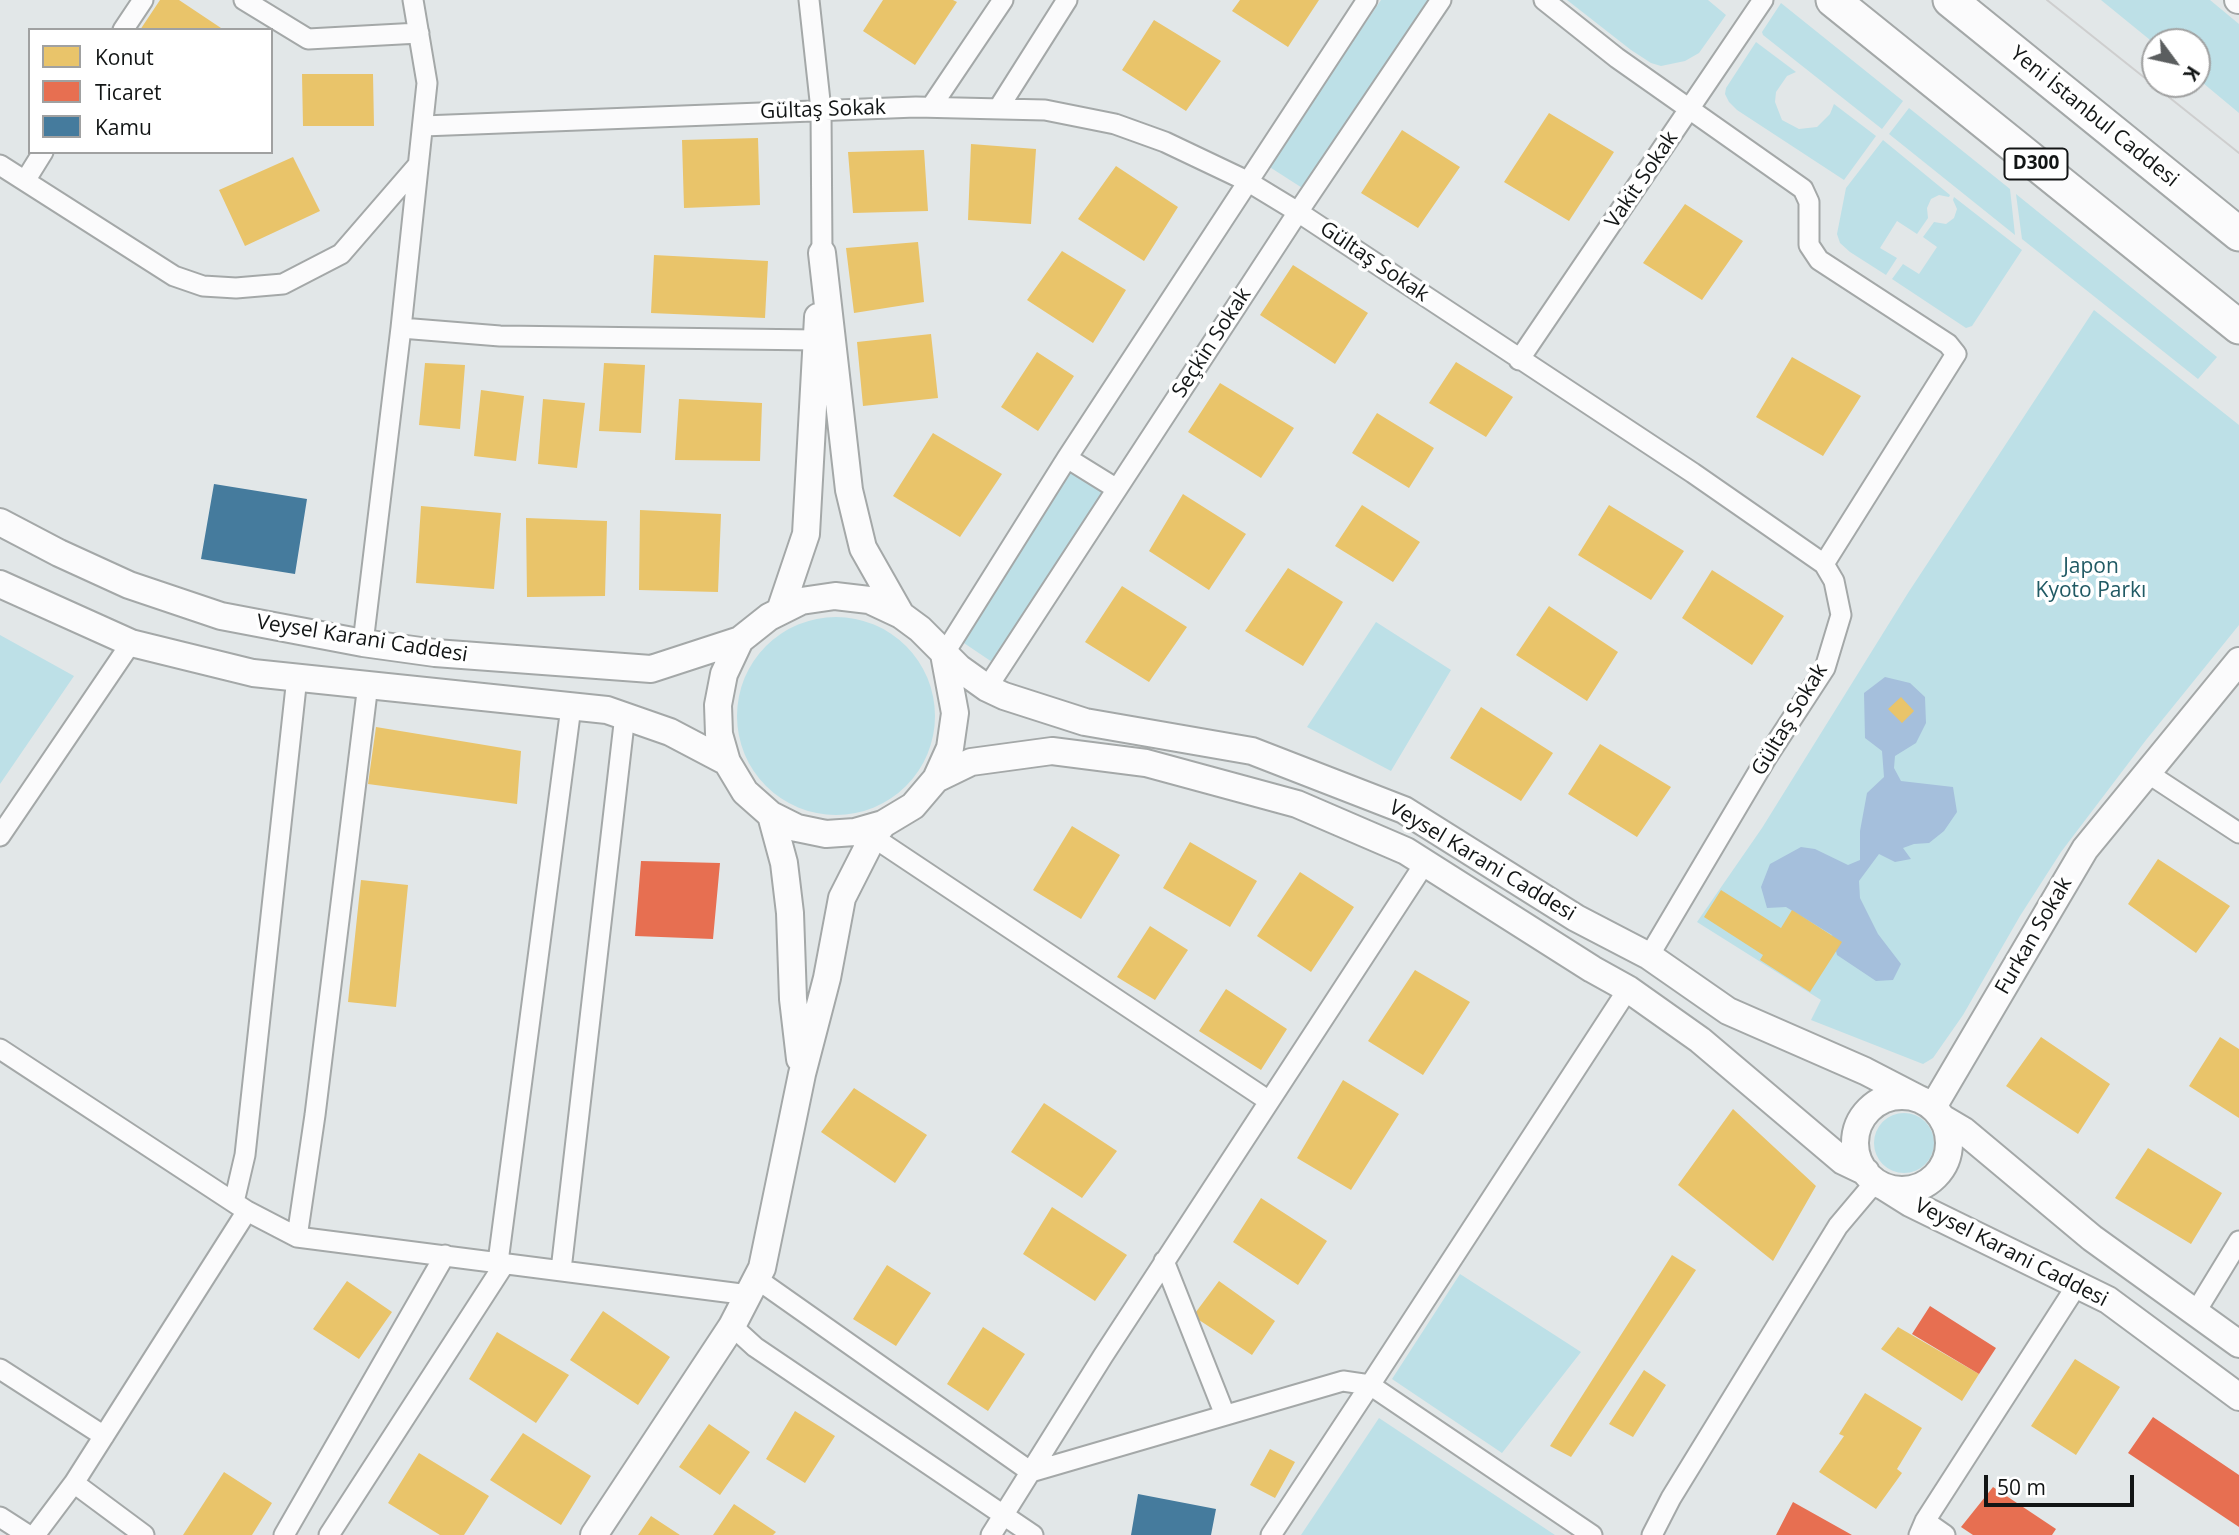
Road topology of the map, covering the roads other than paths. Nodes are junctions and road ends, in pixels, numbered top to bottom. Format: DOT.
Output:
graph roads {
  1 [pos="143,0"];
  2 [pos="244,0"];
  3 [pos="413,0"];
  4 [pos="809,0"];
  5 [pos="1003,0"];
  6 [pos="1067,0"];
  7 [pos="1367,0"];
  8 [pos="1441,0"];
  9 [pos="1544,0"];
  10 [pos="1763,0"];
  11 [pos="1833,0"];
  12 [pos="1950,0"];
  13 [pos="124,28"];
  14 [pos="419,33"];
  15 [pos="931,107"];
  16 [pos="998,109"];
  17 [pos="821,110"];
  18 [pos="1689,110"];
  19 [pos="423,126"];
  20 [pos="42,154"];
  21 [pos="418,164"];
  22 [pos="0,165"];
  23 [pos="25,181"];
  24 [pos="1247,181"];
  25 [pos="1298,212"];
  26 [pos="2239,234"];
  27 [pos="822,253"];
  28 [pos="2239,327"];
  29 [pos="401,328"];
  30 [pos="817,340"];
  31 [pos="1520,360"];
  32 [pos="1067,458"];
  33 [pos="1117,489"];
  34 [pos="0,522"];
  35 [pos="1824,564"];
  36 [pos="0,584"];
  37 [pos="780,611"];
  38 [pos="901,615"];
  39 [pos="740,640"];
  40 [pos="131,643"];
  41 [pos="363,643"];
  42 [pos="944,654"];
  43 [pos="2239,661"];
  44 [pos="297,677"];
  45 [pos="368,684"];
  46 [pos="987,688"];
  47 [pos="571,707"];
  48 [pos="625,716"];
  49 [pos="727,762"];
  50 [pos="2149,774"];
  51 [pos="936,779"];
  52 [pos="771,815"];
  53 [pos="878,831"];
  54 [pos="2239,833"];
  55 [pos="0,836"];
  56 [pos="1425,863"];
  57 [pos="1648,956"];
  58 [pos="1628,989"];
  59 [pos="0,1049"];
  60 [pos="802,1074"];
  61 [pos="1269,1101"];
  62 [pos="1932,1109"];
  63 [pos="1875,1180"];
  64 [pos="241,1206"];
  65 [pos="297,1237"];
  66 [pos="2239,1241"];
  67 [pos="445,1255"];
  68 [pos="1164,1261"];
  69 [pos="502,1262"];
  70 [pos="561,1270"];
  71 [pos="2077,1285"];
  72 [pos="753,1287"];
  73 [pos="2194,1313"];
  74 [pos="732,1325"];
  75 [pos="2239,1344"];
  76 [pos="0,1368"];
  77 [pos="1370,1385"];
  78 [pos="2239,1397"];
  79 [pos="1225,1415"];
  80 [pos="104,1436"];
  81 [pos="1031,1472"];
  82 [pos="74,1483"];
  83 [pos="1003,1516"];
  84 [pos="0,1517"];
  85 [pos="1922,1528"];
  86 [pos="27,1535"];
  87 [pos="35,1535"];
  88 [pos="144,1535"];
  89 [pos="284,1535"];
  90 [pos="329,1535"];
  91 [pos="594,1535"];
  92 [pos="991,1535"];
  93 [pos="1033,1535"];
  94 [pos="1271,1535"];
  95 [pos="1592,1535"];
  96 [pos="1652,1535"];
  97 [pos="1945,1535"];
  1 -- 13 [label="street"];
  2 -- 14 [label="street"];
  3 -- 14 [label="street"];
  4 -- 17 [label="street"];
  5 -- 15 [label="street"];
  6 -- 16 [label="street"];
  7 -- 24 [label="street"];
  8 -- 25 [label="street, Seçkin Sokak"];
  9 -- 18 [label="street"];
  10 -- 18 [label="street, Vakit Sokak"];
  11 -- 28 [label="highway, D300"];
  12 -- 26 [label="highway, Yeni İstanbul Caddesi"];
  14 -- 19 [label="street"];
  15 -- 16 [label="street, Gültaş Sokak"];
  15 -- 17 [label="street, Gültaş Sokak"];
  16 -- 24 [label="street, Gültaş Sokak"];
  17 -- 19 [label="street, Gültaş Sokak"];
  17 -- 27 [label="street"];
  18 -- 31 [label="street, Vakit Sokak"];
  18 -- 35 [label="street"];
  19 -- 21 [label="street"];
  20 -- 23 [label="street"];
  21 -- 23 [label="street"];
  21 -- 29 [label="street"];
  22 -- 23 [label="street"];
  24 -- 25 [label="street, Gültaş Sokak"];
  24 -- 32 [label="street"];
  25 -- 31 [label="street, Gültaş Sokak"];
  25 -- 33 [label="street, Seçkin Sokak"];
  27 -- 30 [label="main road"];
  27 -- 38 [label="main road"];
  29 -- 30 [label="street"];
  29 -- 41 [label="street"];
  30 -- 37 [label="main road"];
  31 -- 35 [label="street, Gültaş Sokak"];
  32 -- 33 [label="street"];
  32 -- 42 [label="street"];
  33 -- 46 [label="street, Seçkin Sokak"];
  34 -- 41 [label="main road, Veysel Karani Caddesi"];
  35 -- 57 [label="street, Gültaş Sokak"];
  36 -- 40 [label="main road, Veysel Karani Caddesi"];
  37 -- 38 [label="main road"];
  37 -- 39 [label="main road"];
  38 -- 42 [label="main road"];
  39 -- 41 [label="main road, Veysel Karani Caddesi"];
  39 -- 49 [label="main road"];
  40 -- 44 [label="main road, Veysel Karani Caddesi"];
  40 -- 55 [label="street"];
  42 -- 46 [label="main road, Veysel Karani Caddesi"];
  42 -- 51 [label="main road"];
  43 -- 50 [label="main road, Furkan Sokak"];
  44 -- 45 [label="main road, Veysel Karani Caddesi"];
  44 -- 64 [label="street"];
  45 -- 47 [label="main road, Veysel Karani Caddesi"];
  45 -- 65 [label="street"];
  46 -- 57 [label="main road, Veysel Karani Caddesi"];
  47 -- 48 [label="main road, Veysel Karani Caddesi"];
  47 -- 69 [label="street"];
  48 -- 49 [label="main road, Veysel Karani Caddesi"];
  48 -- 70 [label="street"];
  49 -- 52 [label="main road"];
  50 -- 54 [label="street"];
  50 -- 62 [label="main road, Furkan Sokak"];
  51 -- 53 [label="main road"];
  51 -- 56 [label="main road, Veysel Karani Caddesi"];
  52 -- 53 [label="main road"];
  52 -- 60 [label="main road"];
  53 -- 60 [label="main road"];
  53 -- 61 [label="street"];
  56 -- 58 [label="main road, Veysel Karani Caddesi"];
  56 -- 61 [label="street"];
  57 -- 62 [label="main road, Veysel Karani Caddesi"];
  58 -- 63 [label="main road, Veysel Karani Caddesi"];
  58 -- 77 [label="street"];
  59 -- 64 [label="street"];
  60 -- 72 [label="main road"];
  61 -- 68 [label="street"];
  62 -- 63 [label="main road"];
  62 -- 63 [label="main road"];
  62 -- 73 [label="main road, Veysel Karani Caddesi"];
  63 -- 71 [label="main road, Veysel Karani Caddesi"];
  63 -- 96 [label="street"];
  64 -- 65 [label="street"];
  64 -- 80 [label="street"];
  65 -- 67 [label="street"];
  66 -- 73 [label="street"];
  67 -- 69 [label="street"];
  67 -- 89 [label="street"];
  68 -- 79 [label="street"];
  68 -- 81 [label="street"];
  69 -- 70 [label="street"];
  69 -- 90 [label="street"];
  70 -- 72 [label="street"];
  71 -- 78 [label="main road, Veysel Karani Caddesi"];
  71 -- 85 [label="street"];
  72 -- 74 [label="main road"];
  72 -- 81 [label="street"];
  73 -- 75 [label="main road, Veysel Karani Caddesi"];
  74 -- 83 [label="street"];
  74 -- 91 [label="main road"];
  76 -- 80 [label="street"];
  77 -- 79 [label="street"];
  77 -- 94 [label="street"];
  77 -- 95 [label="street"];
  79 -- 81 [label="street"];
  80 -- 82 [label="street"];
  81 -- 83 [label="street"];
  82 -- 87 [label="street"];
  82 -- 88 [label="street"];
  83 -- 92 [label="street"];
  83 -- 93 [label="street"];
  84 -- 86 [label="street"];
  85 -- 97 [label="street"];
}
